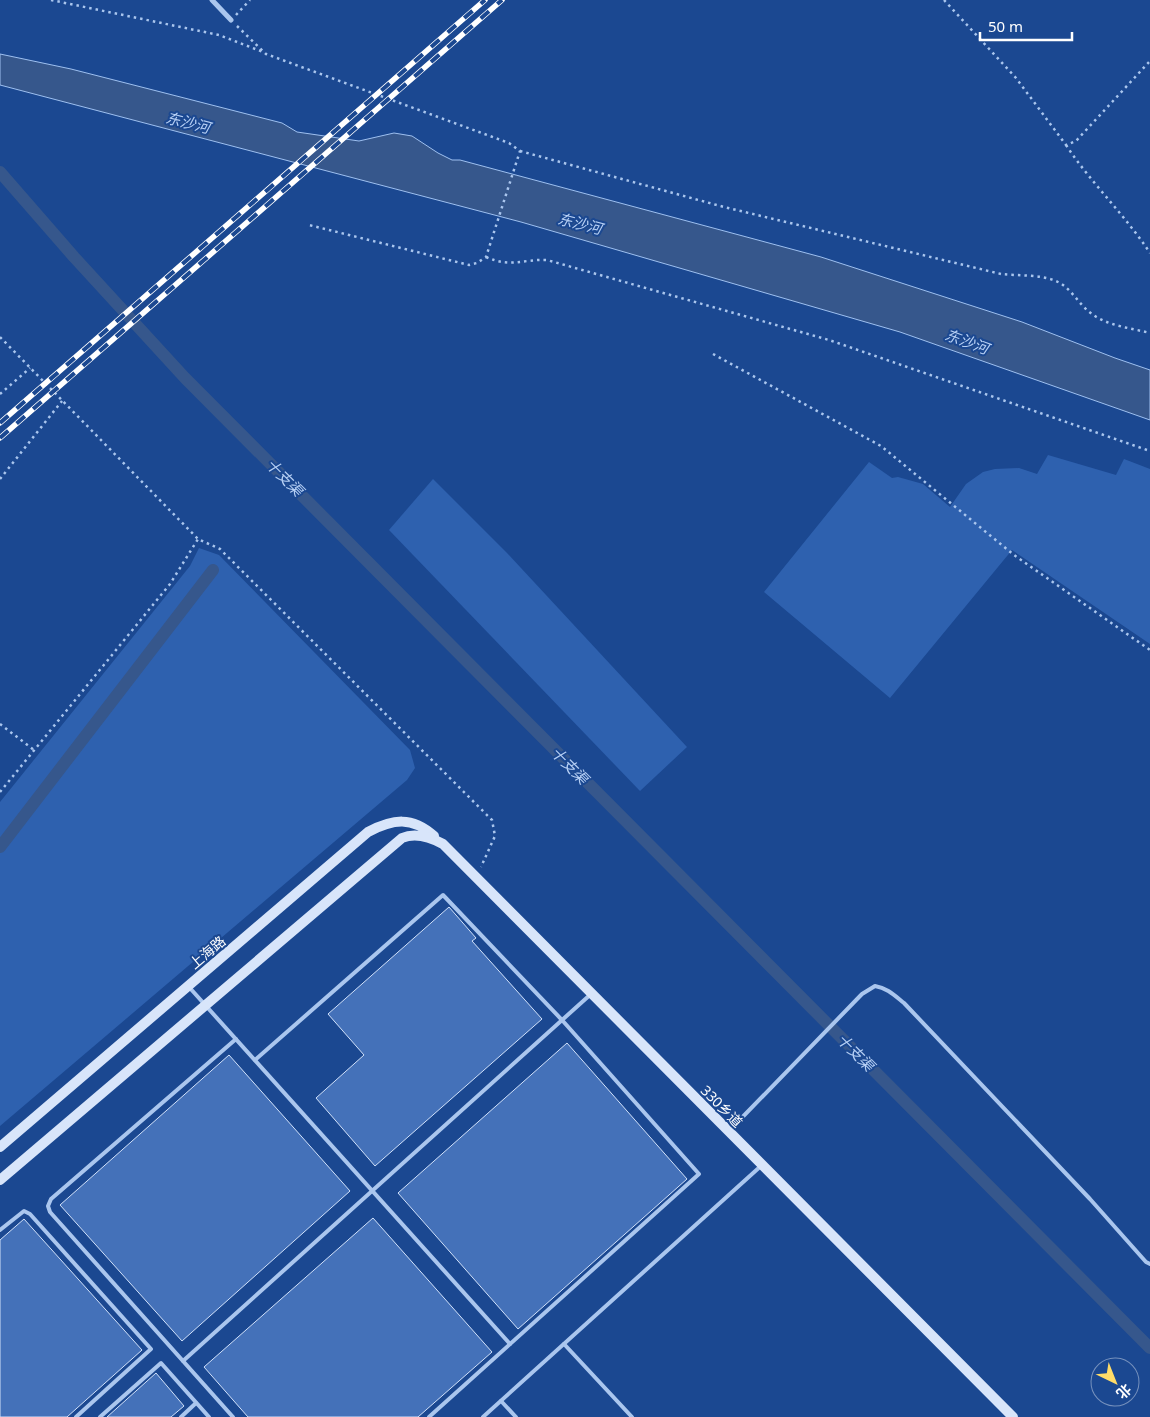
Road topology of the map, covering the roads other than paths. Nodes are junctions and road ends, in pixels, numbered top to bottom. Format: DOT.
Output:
graph roads {
  1 [pos="212,0"];
  2 [pos="231,20"];
  3 [pos="443,844"];
  4 [pos="188,986"];
  5 [pos="591,994"];
  6 [pos="206,1005"];
  7 [pos="562,1020"];
  8 [pos="236,1039"];
  9 [pos="255,1060"];
  10 [pos="728,1131"];
  11 [pos="0,1147"];
  12 [pos="762,1165"];
  13 [pos="0,1180"];
  14 [pos="373,1191"];
  15 [pos="0,1230"];
  16 [pos="1150,1264"];
  17 [pos="510,1344"];
  18 [pos="564,1344"];
  19 [pos="183,1361"];
  20 [pos="501,1401"];
  21 [pos="196,1403"];
  22 [pos="1010,1416"];
  23 [pos="76,1417"];
  24 [pos="100,1417"];
  25 [pos="180,1417"];
  26 [pos="209,1417"];
  27 [pos="233,1417"];
  28 [pos="429,1417"];
  29 [pos="483,1417"];
  30 [pos="516,1417"];
  31 [pos="632,1417"];
  1 -- 2 [label="street"];
  3 -- 4 [label="main road, 上海路"];
  3 -- 5 [label="main road, 330乡道"];
  3 -- 6 [label="main road, 330乡道"];
  4 -- 6 [label="lane"];
  4 -- 11 [label="main road, 上海路"];
  5 -- 7 [label="lane"];
  5 -- 10 [label="main road, 330乡道"];
  6 -- 8 [label="lane"];
  6 -- 13 [label="main road"];
  7 -- 9 [label="lane"];
  7 -- 14 [label="lane"];
  7 -- 17 [label="lane"];
  8 -- 9 [label="lane"];
  8 -- 19 [label="lane"];
  9 -- 14 [label="lane"];
  10 -- 12 [label="main road, 330乡道"];
  10 -- 16 [label="lane"];
  12 -- 18 [label="lane"];
  12 -- 22 [label="main road, 330乡道"];
  14 -- 17 [label="lane"];
  14 -- 19 [label="lane"];
  15 -- 23 [label="lane"];
  17 -- 28 [label="lane"];
  18 -- 20 [label="lane"];
  18 -- 31 [label="lane"];
  19 -- 27 [label="lane"];
  20 -- 29 [label="lane"];
  20 -- 30 [label="lane"];
  21 -- 24 [label="lane"];
  21 -- 25 [label="lane"];
  21 -- 26 [label="lane"];
}
